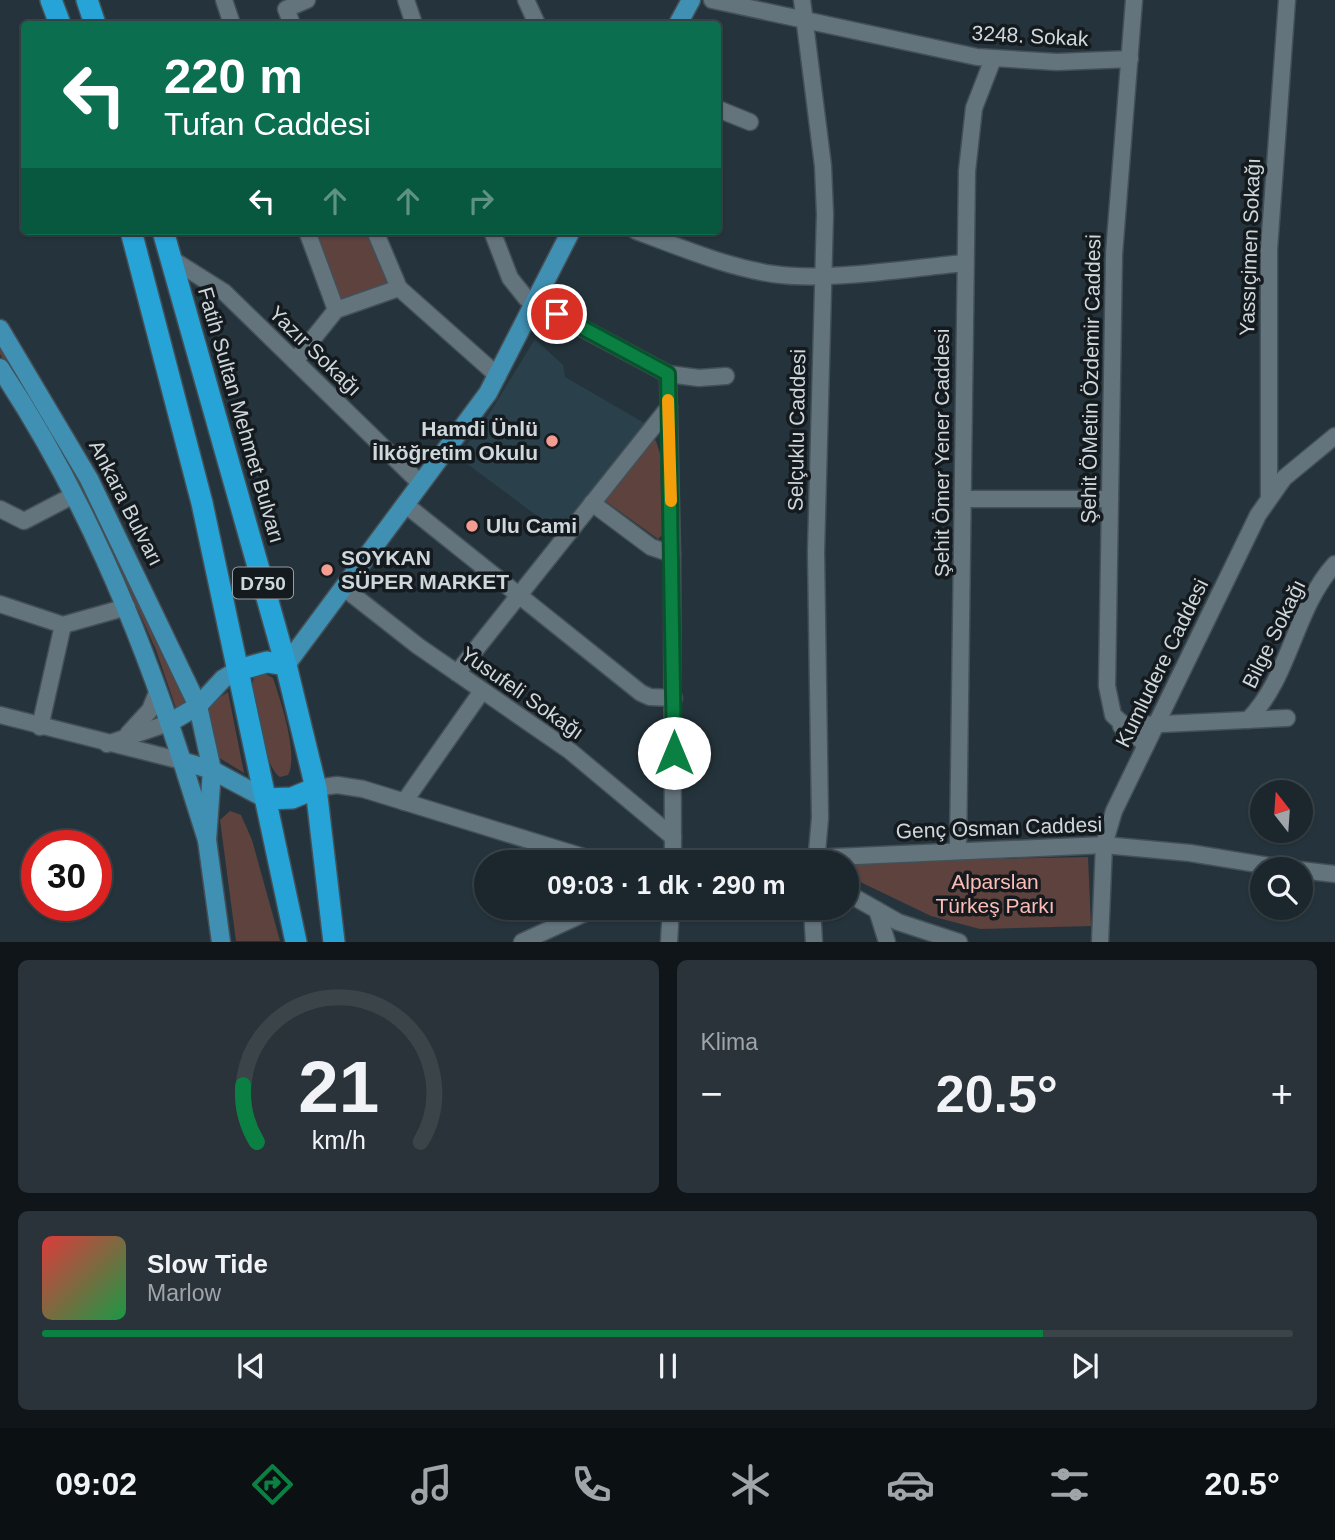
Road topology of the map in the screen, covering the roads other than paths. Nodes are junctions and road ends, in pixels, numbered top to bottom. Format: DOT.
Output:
graph roads {
  1 [pos="51,0"];
  2 [pos="87,0"];
  3 [pos="224,0"];
  4 [pos="307,0"];
  5 [pos="406,0"];
  6 [pos="526,0"];
  7 [pos="691,0"];
  8 [pos="712,0"];
  9 [pos="802,0"];
  10 [pos="1134,0"];
  11 [pos="1287,0"];
  12 [pos="59,21"];
  13 [pos="94,21"];
  14 [pos="231,21"];
  15 [pos="291,21"];
  16 [pos="413,21"];
  17 [pos="536,21"];
  18 [pos="680,21"];
  19 [pos="805,21"];
  20 [pos="993,59"];
  21 [pos="1130,59"];
  22 [pos="721,110"];
  23 [pos="750,122"];
  24 [pos="132,235"];
  25 [pos="164,235"];
  26 [pos="308,235"];
  27 [pos="377,235"];
  28 [pos="494,235"];
  29 [pos="569,235"];
  30 [pos="648,235"];
  31 [pos="170,258"];
  32 [pos="965,263"];
  33 [pos="821,275"];
  34 [pos="399,288"];
  35 [pos="534,303"];
  36 [pos="336,310"];
  37 [pos="0,329"];
  38 [pos="295,361"];
  39 [pos="0,368"];
  40 [pos="668,374"];
  41 [pos="498,376"];
  42 [pos="726,376"];
  43 [pos="668,407"];
  44 [pos="1335,436"];
  45 [pos="421,484"];
  46 [pos="74,495"];
  47 [pos="1269,496"];
  48 [pos="964,499"];
  49 [pos="1110,499"];
  50 [pos="592,503"];
  51 [pos="406,505"];
  52 [pos="0,509"];
  53 [pos="672,554"];
  54 [pos="1335,564"];
  55 [pos="344,587"];
  56 [pos="519,595"];
  57 [pos="0,604"];
  58 [pos="127,607"];
  59 [pos="63,625"];
  60 [pos="286,665"];
  61 [pos="238,670"];
  62 [pos="457,673"];
  63 [pos="158,690"];
  64 [pos="482,691"];
  65 [pos="674,698"];
  66 [pos="198,706"];
  67 [pos="0,715"];
  68 [pos="1287,718"];
  69 [pos="1248,720"];
  70 [pos="169,723"];
  71 [pos="1155,724"];
  72 [pos="1121,726"];
  73 [pos="40,727"];
  74 [pos="125,737"];
  75 [pos="107,744"];
  76 [pos="1146,745"];
  77 [pos="182,761"];
  78 [pos="212,770"];
  79 [pos="316,788"];
  80 [pos="266,799"];
  81 [pos="404,802"];
  82 [pos="673,837"];
  83 [pos="207,839"];
  84 [pos="1104,845"];
  85 [pos="561,850"];
  86 [pos="673,850"];
  87 [pos="817,850"];
  88 [pos="958,851"];
  89 [pos="859,857"];
  90 [pos="1250,862"];
  91 [pos="1313,872"];
  92 [pos="1335,874"];
  93 [pos="859,900"];
  94 [pos="877,910"];
  95 [pos="570,920"];
  96 [pos="671,920"];
  97 [pos="813,920"];
  98 [pos="221,942"];
  99 [pos="296,942"];
  100 [pos="334,942"];
  101 [pos="522,942"];
  102 [pos="670,942"];
  103 [pos="814,942"];
  104 [pos="887,942"];
  105 [pos="959,942"];
  106 [pos="1100,942"];
  1 -- 12 [label="highway"];
  2 -- 13 [label="highway"];
  3 -- 14 [label="street"];
  4 -- 15 [label="street"];
  5 -- 16 [label="street"];
  6 -- 17 [label="street"];
  7 -- 18 [label="main road"];
  8 -- 19 [label="street, 3248. Sokak"];
  9 -- 19 [label="street, Selçuklu Caddesi"];
  10 -- 21 [label="street, Şehit ÖMetin Özdemir Caddesi"];
  11 -- 47 [label="street, Yassıçimen Sokağı"];
  19 -- 20 [label="street, 3248. Sokak"];
  19 -- 33 [label="street, Selçuklu Caddesi"];
  20 -- 21 [label="street, 3248. Sokak"];
  20 -- 32 [label="street, Şehit Ömer Yener Caddesi"];
  21 -- 49 [label="street, Şehit ÖMetin Özdemir Caddesi"];
  22 -- 23 [label="street"];
  24 -- 61 [label="highway, D750"];
  25 -- 31 [label="highway, Fatih Sultan Mehmet Bulvarı / D750"];
  26 -- 36 [label="street"];
  27 -- 34 [label="street"];
  28 -- 35 [label="street"];
  29 -- 35 [label="main road"];
  30 -- 33 [label="street"];
  31 -- 38 [label="street, Yazır Sokağı"];
  31 -- 60 [label="highway, Fatih Sultan Mehmet Bulvarı / D750"];
  32 -- 33 [label="street"];
  32 -- 48 [label="street, Şehit Ömer Yener Caddesi"];
  33 -- 87 [label="street, Selçuklu Caddesi"];
  34 -- 36 [label="street"];
  34 -- 41 [label="street"];
  35 -- 40 [label="street"];
  35 -- 41 [label="main road"];
  36 -- 38 [label="street"];
  37 -- 66 [label="main road, Ankara Bulvarı"];
  38 -- 45 [label="street, Yazır Sokağı"];
  39 -- 46 [label="main road, Ankara Bulvarı"];
  40 -- 42 [label="street"];
  40 -- 43 [label="street"];
  41 -- 45 [label="main road"];
  43 -- 50 [label="street"];
  43 -- 53 [label="street"];
  44 -- 47 [label="street, Kumludere Caddesi"];
  45 -- 51 [label="main road"];
  46 -- 52 [label="street"];
  46 -- 58 [label="main road, Ankara Bulvarı"];
  47 -- 71 [label="street, Kumludere Caddesi"];
  48 -- 49 [label="street"];
  48 -- 88 [label="street, Şehit Ömer Yener Caddesi"];
  49 -- 72 [label="street, Şehit ÖMetin Özdemir Caddesi"];
  50 -- 53 [label="street"];
  50 -- 56 [label="street"];
  51 -- 55 [label="main road"];
  51 -- 56 [label="street"];
  53 -- 65 [label="street"];
  54 -- 69 [label="street, Bilge Sokağı"];
  55 -- 60 [label="main road"];
  55 -- 62 [label="street, Yusufeli Sokağı"];
  56 -- 62 [label="street"];
  56 -- 65 [label="street"];
  57 -- 59 [label="street"];
  58 -- 59 [label="street"];
  58 -- 63 [label="main road, Ankara Bulvarı"];
  59 -- 73 [label="street"];
  60 -- 61 [label="highway"];
  60 -- 79 [label="highway, Fatih Sultan Mehmet Bulvarı / D750"];
  61 -- 66 [label="main road"];
  61 -- 80 [label="highway, D750"];
  62 -- 64 [label="street, Yusufeli Sokağı"];
  63 -- 70 [label="main road, Ankara Bulvarı"];
  63 -- 74 [label="street"];
  64 -- 81 [label="street"];
  64 -- 82 [label="street, Yusufeli Sokağı"];
  65 -- 82 [label="street"];
  66 -- 70 [label="main road"];
  66 -- 78 [label="main road, Ankara Bulvarı"];
  67 -- 73 [label="street"];
  68 -- 69 [label="street"];
  69 -- 71 [label="street"];
  70 -- 74 [label="street"];
  70 -- 77 [label="main road, Ankara Bulvarı"];
  71 -- 72 [label="street"];
  71 -- 76 [label="street, Kumludere Caddesi"];
  72 -- 76 [label="street"];
  73 -- 75 [label="street"];
  74 -- 75 [label="street"];
  75 -- 77 [label="street"];
  76 -- 84 [label="street, Kumludere Caddesi"];
  77 -- 78 [label="main road"];
  77 -- 83 [label="main road, Ankara Bulvarı"];
  78 -- 80 [label="main road"];
  78 -- 83 [label="main road, Ankara Bulvarı"];
  79 -- 80 [label="highway"];
  79 -- 81 [label="street"];
  79 -- 100 [label="highway, Fatih Sultan Mehmet Bulvarı / D750"];
  80 -- 99 [label="highway, D750"];
  81 -- 85 [label="street"];
  82 -- 86 [label="street"];
  83 -- 98 [label="main road, Ankara Bulvarı"];
  84 -- 88 [label="street, Genç Osman Caddesi"];
  84 -- 90 [label="street, Genç Osman Caddesi"];
  84 -- 106 [label="street, Kumludere Caddesi"];
  88 -- 89 [label="street, Genç Osman Caddesi"];
  91 -- 92 [label="street, Genç Osman Caddesi"];
  93 -- 94 [label="street"];
  94 -- 104 [label="street"];
  94 -- 105 [label="street"];
  95 -- 101 [label="street"];
  96 -- 102 [label="street"];
  97 -- 103 [label="street"];
}
